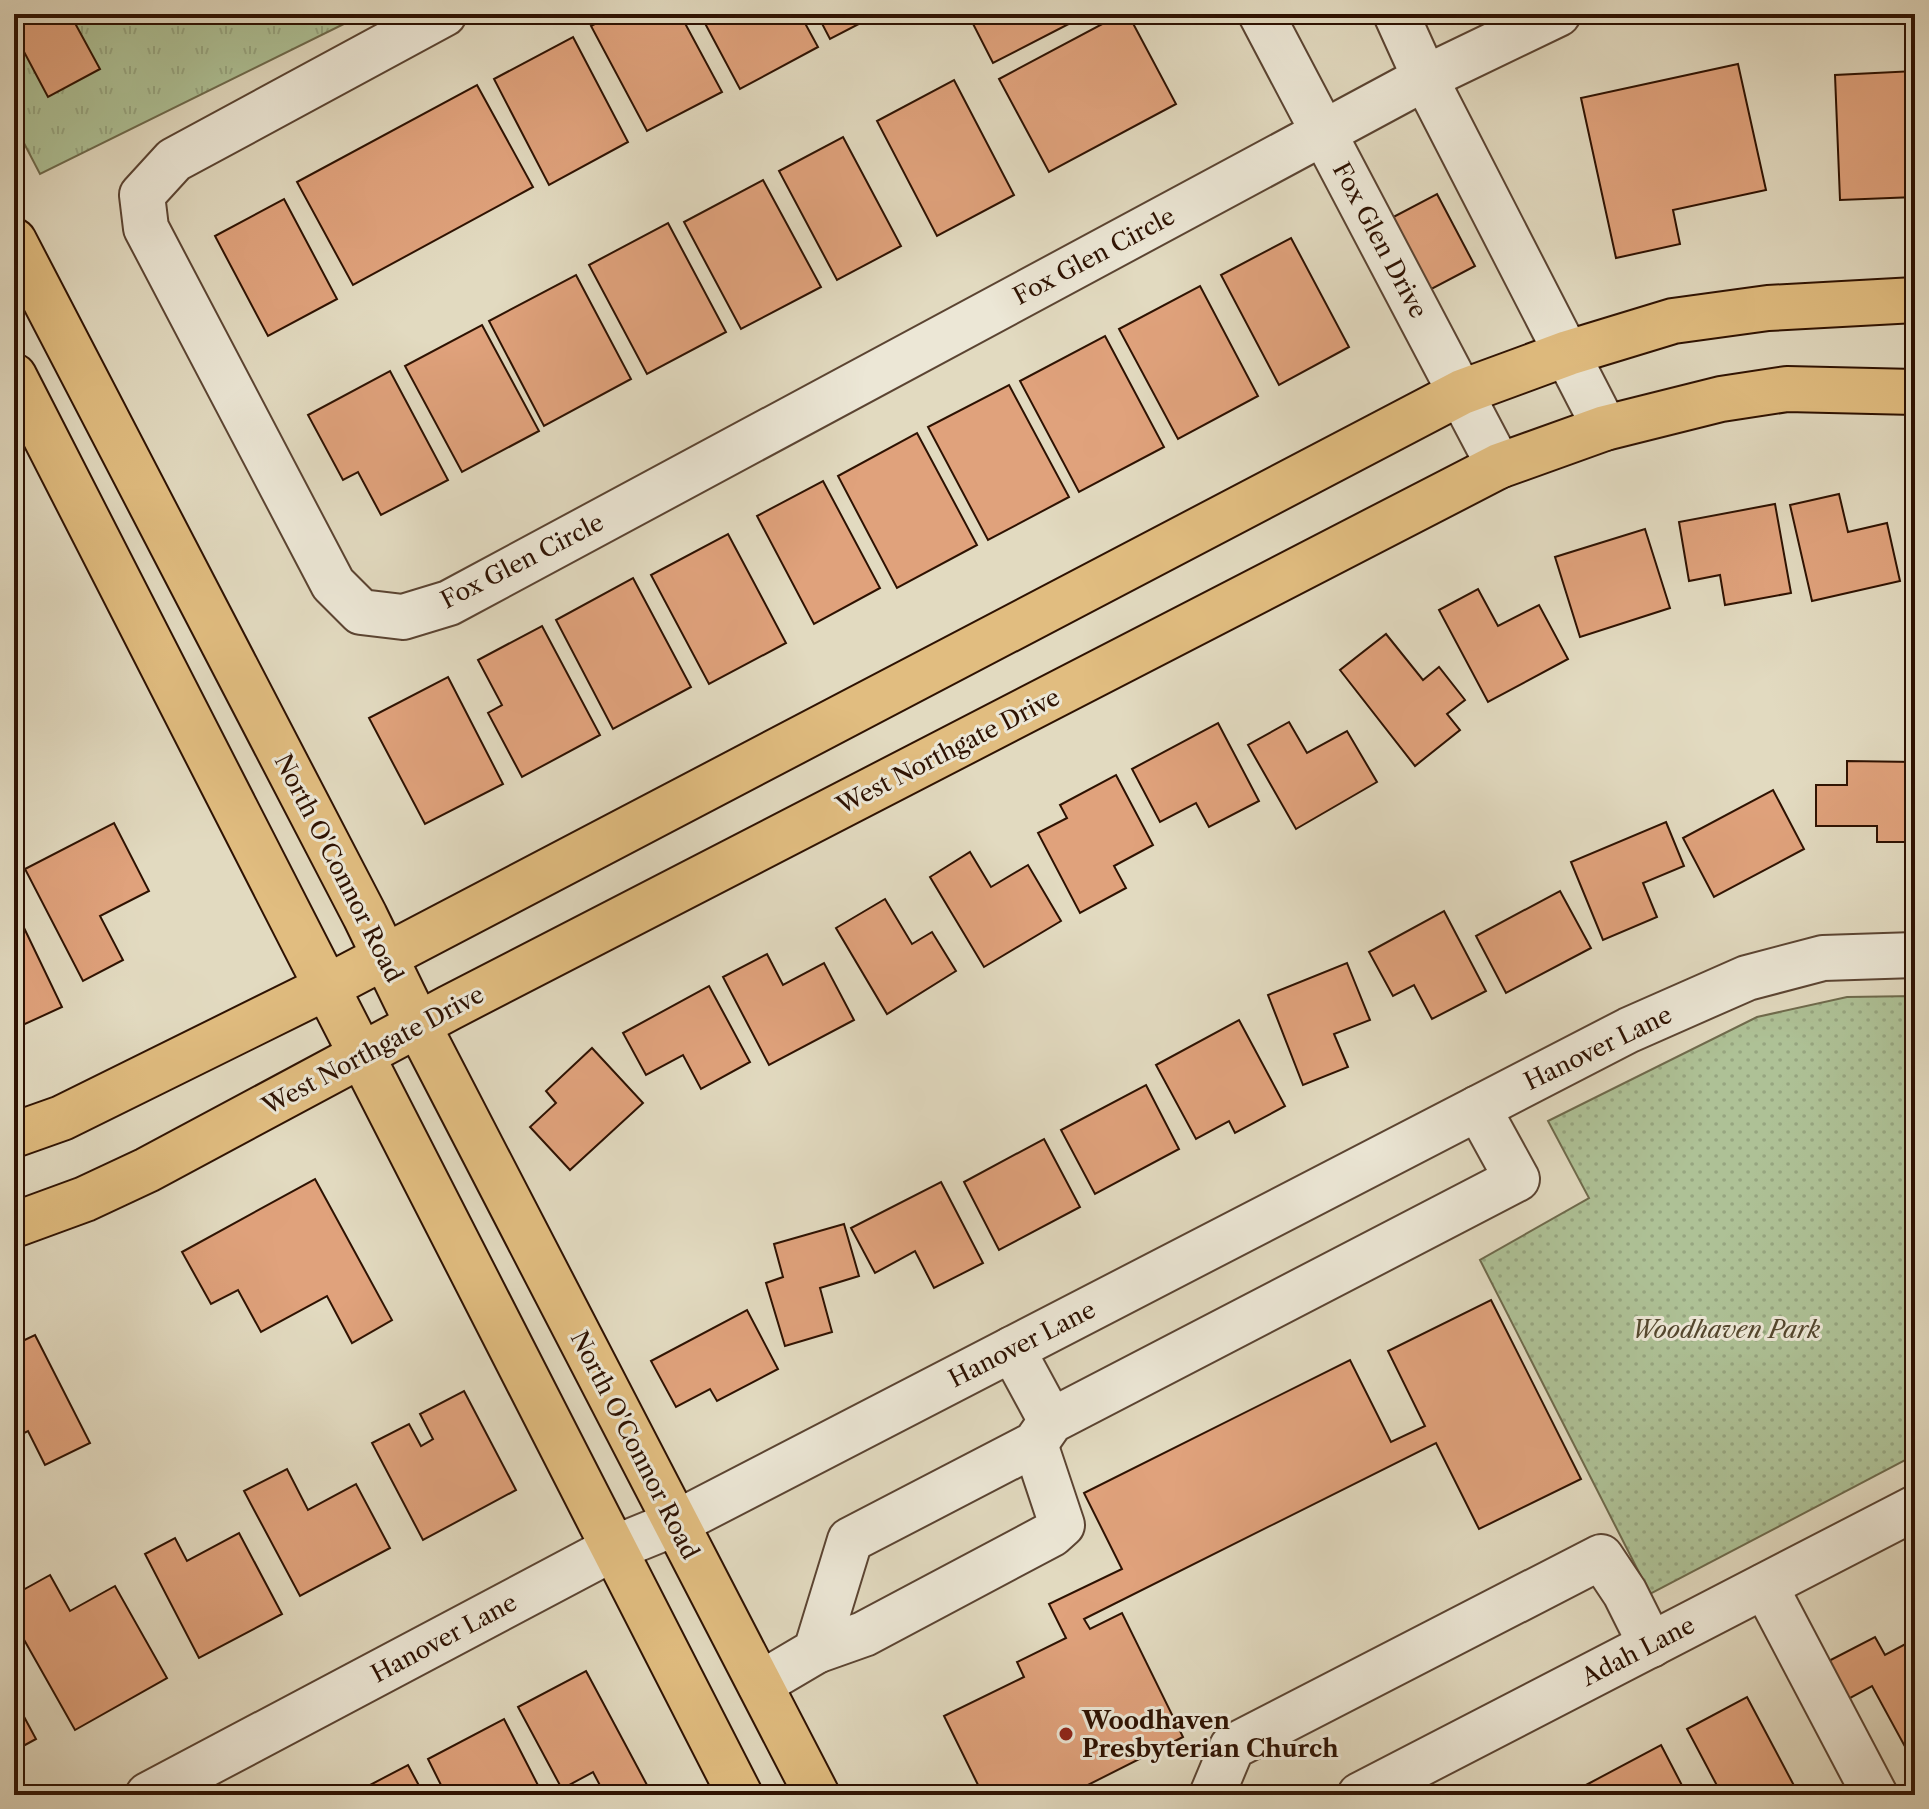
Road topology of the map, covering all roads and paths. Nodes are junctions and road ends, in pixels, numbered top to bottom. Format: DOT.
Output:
graph roads {
  1 [pos="444,14"];
  2 [pos="1261,14"];
  3 [pos="1396,14"];
  4 [pos="1558,14"];
  5 [pos="1425,78"];
  6 [pos="1323,133"];
  7 [pos="14,241"];
  8 [pos="1915,300"];
  9 [pos="1568,353"];
  10 [pos="14,376"];
  11 [pos="1462,392"];
  12 [pos="1915,392"];
  13 [pos="1605,428"];
  14 [pos="1499,466"];
  15 [pos="386,955"];
  16 [pos="1915,955"];
  17 [pos="327,987"];
  18 [pos="418,1025"];
  19 [pos="362,1055"];
  20 [pos="1478,1108"];
  21 [pos="14,1135"];
  22 [pos="14,1225"];
  23 [pos="1012,1349"];
  24 [pos="1043,1433"];
  25 [pos="1915,1508"];
  26 [pos="676,1523"];
  27 [pos="612,1549"];
  28 [pos="1765,1586"];
  29 [pos="1651,1645"];
  30 [pos="816,1651"];
  31 [pos="760,1684"];
  32 [pos="148,1795"];
  33 [pos="740,1795"];
  34 [pos="817,1795"];
  35 [pos="1212,1795"];
  36 [pos="1360,1795"];
  37 [pos="1875,1795"];
  1 -- 6 [label="street, Fox Glen Circle"];
  2 -- 6 [label="street, Fox Glen Drive"];
  3 -- 5 [label="street"];
  4 -- 5 [label="street, Fox Glen Circle"];
  5 -- 6 [label="street, Fox Glen Circle"];
  5 -- 9 [label="street"];
  6 -- 11 [label="street, Fox Glen Drive"];
  7 -- 15 [label="main road, North O'Connor Road"];
  8 -- 9 [label="main road"];
  9 -- 11 [label="main road"];
  9 -- 13 [label="street"];
  10 -- 17 [label="main road"];
  11 -- 14 [label="street, Fox Glen Drive"];
  11 -- 15 [label="main road"];
  12 -- 13 [label="main road, West Northgate Drive"];
  13 -- 14 [label="main road, West Northgate Drive"];
  14 -- 18 [label="main road, West Northgate Drive"];
  15 -- 17 [label="main road"];
  15 -- 18 [label="main road, North O'Connor Road"];
  16 -- 20 [label="street, Hanover Lane"];
  17 -- 19 [label="main road"];
  17 -- 21 [label="main road"];
  18 -- 19 [label="main road, West Northgate Drive"];
  18 -- 26 [label="main road, North O'Connor Road"];
  19 -- 22 [label="main road, West Northgate Drive"];
  19 -- 27 [label="main road"];
  20 -- 23 [label="street, Hanover Lane"];
  20 -- 24 [label="street"];
  23 -- 24 [label="street"];
  23 -- 26 [label="street, Hanover Lane"];
  24 -- 30 [label="street"];
  24 -- 30 [label="street"];
  25 -- 28 [label="street, Adah Lane"];
  26 -- 27 [label="street, Hanover Lane"];
  26 -- 31 [label="main road, North O'Connor Road"];
  27 -- 32 [label="street, Hanover Lane"];
  27 -- 33 [label="main road"];
  28 -- 29 [label="street, Adah Lane"];
  28 -- 37 [label="street"];
  29 -- 35 [label="street"];
  29 -- 36 [label="street, Adah Lane"];
  30 -- 31 [label="street"];
  31 -- 34 [label="main road, North O'Connor Road"];
}
